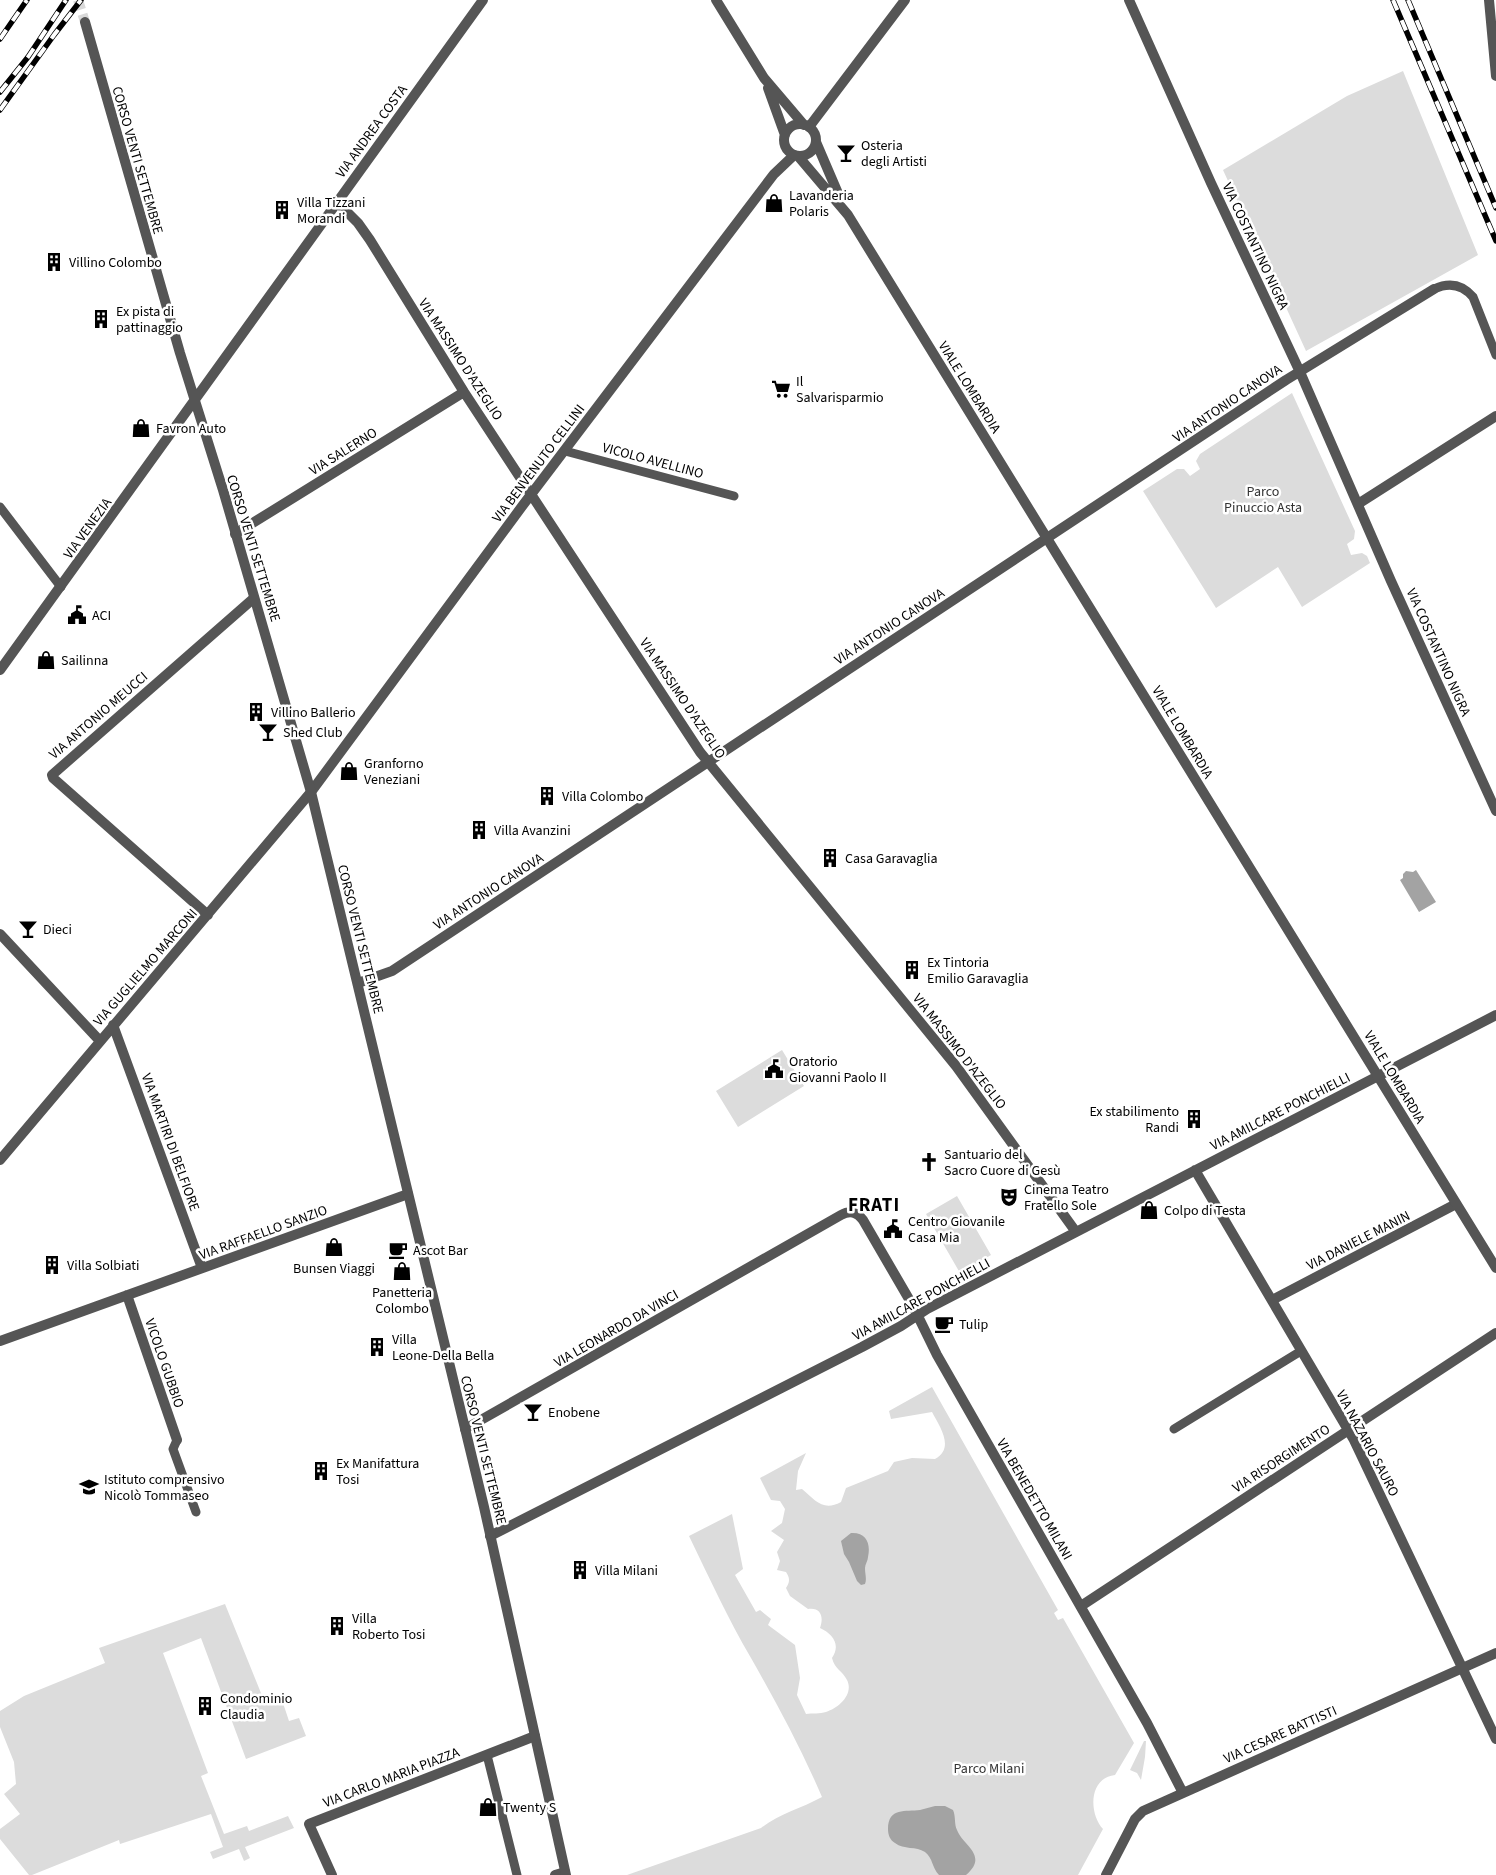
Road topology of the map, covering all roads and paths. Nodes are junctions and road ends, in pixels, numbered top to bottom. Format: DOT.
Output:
graph roads {
  1 [pos="716,0"];
  2 [pos="905,0"];
  3 [pos="1129,0"];
  4 [pos="1489,0"];
  5 [pos="482,1"];
  6 [pos="84,22"];
  7 [pos="1496,76"];
  8 [pos="764,78"];
  9 [pos="806,126"];
  10 [pos="785,135"];
  11 [pos="816,142"];
  12 [pos="796,156"];
  13 [pos="337,202"];
  14 [pos="845,211"];
  15 [pos="1434,289"];
  16 [pos="1496,355"];
  17 [pos="1300,372"];
  18 [pos="464,392"];
  19 [pos="194,400"];
  20 [pos="1496,416"];
  21 [pos="565,451"];
  22 [pos="532,493"];
  23 [pos="734,496"];
  24 [pos="1358,504"];
  25 [pos="0,507"];
  26 [pos="235,534"];
  27 [pos="1047,538"];
  28 [pos="61,587"];
  29 [pos="254,598"];
  30 [pos="0,670"];
  31 [pos="708,762"];
  32 [pos="311,792"];
  33 [pos="1496,811"];
  34 [pos="208,915"];
  35 [pos="0,934"];
  36 [pos="358,982"];
  37 [pos="1496,1015"];
  38 [pos="113,1025"];
  39 [pos="100,1041"];
  40 [pos="1378,1076"];
  41 [pos="0,1160"];
  42 [pos="1195,1170"];
  43 [pos="408,1194"];
  44 [pos="1456,1204"];
  45 [pos="863,1220"];
  46 [pos="1076,1232"];
  47 [pos="202,1268"];
  48 [pos="1496,1268"];
  49 [pos="127,1295"];
  50 [pos="1272,1300"];
  51 [pos="916,1316"];
  52 [pos="1496,1333"];
  53 [pos="2,1338"];
  54 [pos="1302,1351"];
  55 [pos="465,1429"];
  56 [pos="1174,1429"];
  57 [pos="1348,1430"];
  58 [pos="177,1440"];
  59 [pos="196,1512"];
  60 [pos="490,1536"];
  61 [pos="1081,1606"];
  62 [pos="1496,1653"];
  63 [pos="1462,1668"];
  64 [pos="535,1736"];
  65 [pos="1496,1739"];
  66 [pos="487,1755"];
  67 [pos="1183,1793"];
  68 [pos="562,1874"];
  69 [pos="332,1875"];
  70 [pos="517,1875"];
  71 [pos="1106,1875"];
  1 -- 8 [label="street"];
  2 -- 9 [label="street"];
  3 -- 17 [label="street, VIA COSTANTINO NIGRA"];
  4 -- 7 [label="street"];
  5 -- 13 [label="street, VIA ANDREA COSTA"];
  6 -- 19 [label="street, CORSO VENTI SETTEMBRE"];
  8 -- 9 [label="street"];
  8 -- 10 [label="street"];
  9 -- 10 [label="street"];
  9 -- 11 [label="street"];
  10 -- 12 [label="street"];
  11 -- 12 [label="street"];
  11 -- 14 [label="street, VIALE LOMBARDIA"];
  12 -- 14 [label="street, VIALE LOMBARDIA"];
  12 -- 21 [label="street, VIA BENVENUTO CELLINI"];
  13 -- 18 [label="street, VIA MASSIMO D'AZEGLIO"];
  13 -- 19 [label="street, VIA ANDREA COSTA"];
  14 -- 27 [label="street, VIALE LOMBARDIA"];
  15 -- 16 [label="lane"];
  15 -- 17 [label="street, VIA ANTONIO CANOVA"];
  17 -- 24 [label="street, VIA COSTANTINO NIGRA"];
  17 -- 27 [label="street, VIA ANTONIO CANOVA"];
  18 -- 22 [label="street, VIA MASSIMO D'AZEGLIO"];
  18 -- 26 [label="street, VIA SALERNO"];
  19 -- 26 [label="street, CORSO VENTI SETTEMBRE"];
  19 -- 28 [label="street, VIA VENEZIA"];
  20 -- 24 [label="street"];
  21 -- 22 [label="street, VIA BENVENUTO CELLINI"];
  21 -- 23 [label="lane, VICOLO AVELLINO"];
  22 -- 31 [label="street, VIA MASSIMO D'AZEGLIO"];
  22 -- 32 [label="street, VIA BENVENUTO CELLINI"];
  24 -- 33 [label="street, VIA COSTANTINO NIGRA"];
  25 -- 28 [label="lane"];
  26 -- 29 [label="street, CORSO VENTI SETTEMBRE"];
  27 -- 31 [label="street, VIA ANTONIO CANOVA"];
  27 -- 40 [label="street, VIALE LOMBARDIA"];
  28 -- 30 [label="street, VIA VENEZIA"];
  29 -- 32 [label="street, CORSO VENTI SETTEMBRE"];
  29 -- 34 [label="street, VIA ANTONIO MEUCCI"];
  31 -- 36 [label="street, VIA ANTONIO CANOVA"];
  31 -- 46 [label="street, VIA MASSIMO D'AZEGLIO"];
  32 -- 34 [label="street, VIA GUGLIELMO MARCONI"];
  32 -- 36 [label="street, CORSO VENTI SETTEMBRE"];
  34 -- 38 [label="street, VIA GUGLIELMO MARCONI"];
  35 -- 39 [label="street"];
  36 -- 43 [label="street, CORSO VENTI SETTEMBRE"];
  37 -- 40 [label="street, VIA AMILCARE PONCHIELLI"];
  38 -- 39 [label="street, VIA GUGLIELMO MARCONI"];
  38 -- 47 [label="street, VIA MARTIRI DI BELFIORE"];
  39 -- 41 [label="street, VIA GUGLIELMO MARCONI"];
  40 -- 42 [label="street, VIA AMILCARE PONCHIELLI"];
  40 -- 44 [label="street, VIALE LOMBARDIA"];
  42 -- 46 [label="street, VIA AMILCARE PONCHIELLI"];
  42 -- 50 [label="street, VIA NAZARIO SAURO"];
  43 -- 47 [label="street, VIA RAFFAELLO SANZIO"];
  43 -- 55 [label="street, CORSO VENTI SETTEMBRE"];
  44 -- 48 [label="street, VIALE LOMBARDIA"];
  44 -- 50 [label="street, VIA DANIELE MANIN"];
  45 -- 51 [label="street, VIA BENEDETTO MILANI"];
  45 -- 55 [label="street, VIA LEONARDO DA VINCI"];
  46 -- 51 [label="street, VIA AMILCARE PONCHIELLI"];
  47 -- 49 [label="street, VIA RAFFAELLO SANZIO"];
  49 -- 53 [label="street, VIA RAFFAELLO SANZIO"];
  49 -- 58 [label="street, VICOLO GUBBIO"];
  50 -- 54 [label="street, VIA NAZARIO SAURO"];
  51 -- 60 [label="street, VIA AMILCARE PONCHIELLI"];
  51 -- 61 [label="street, VIA BENEDETTO MILANI"];
  52 -- 57 [label="street, VIA RISORGIMENTO"];
  54 -- 56 [label="lane"];
  54 -- 57 [label="street, VIA NAZARIO SAURO"];
  55 -- 60 [label="street, CORSO VENTI SETTEMBRE"];
  57 -- 61 [label="street, VIA RISORGIMENTO"];
  57 -- 63 [label="street, VIA NAZARIO SAURO"];
  58 -- 59 [label="lane"];
  60 -- 64 [label="street, CORSO VENTI SETTEMBRE"];
  61 -- 67 [label="street, VIA BENEDETTO MILANI"];
  62 -- 63 [label="street, VIA CESARE BATTISTI"];
  63 -- 65 [label="street, VIA NAZARIO SAURO"];
  63 -- 67 [label="street, VIA CESARE BATTISTI"];
  64 -- 66 [label="street, VIA CARLO MARIA PIAZZA"];
  64 -- 68 [label="street, CORSO VENTI SETTEMBRE"];
  66 -- 69 [label="street, VIA CARLO MARIA PIAZZA"];
  66 -- 70 [label="lane"];
  67 -- 71 [label="street, VIA CESARE BATTISTI"];
}
